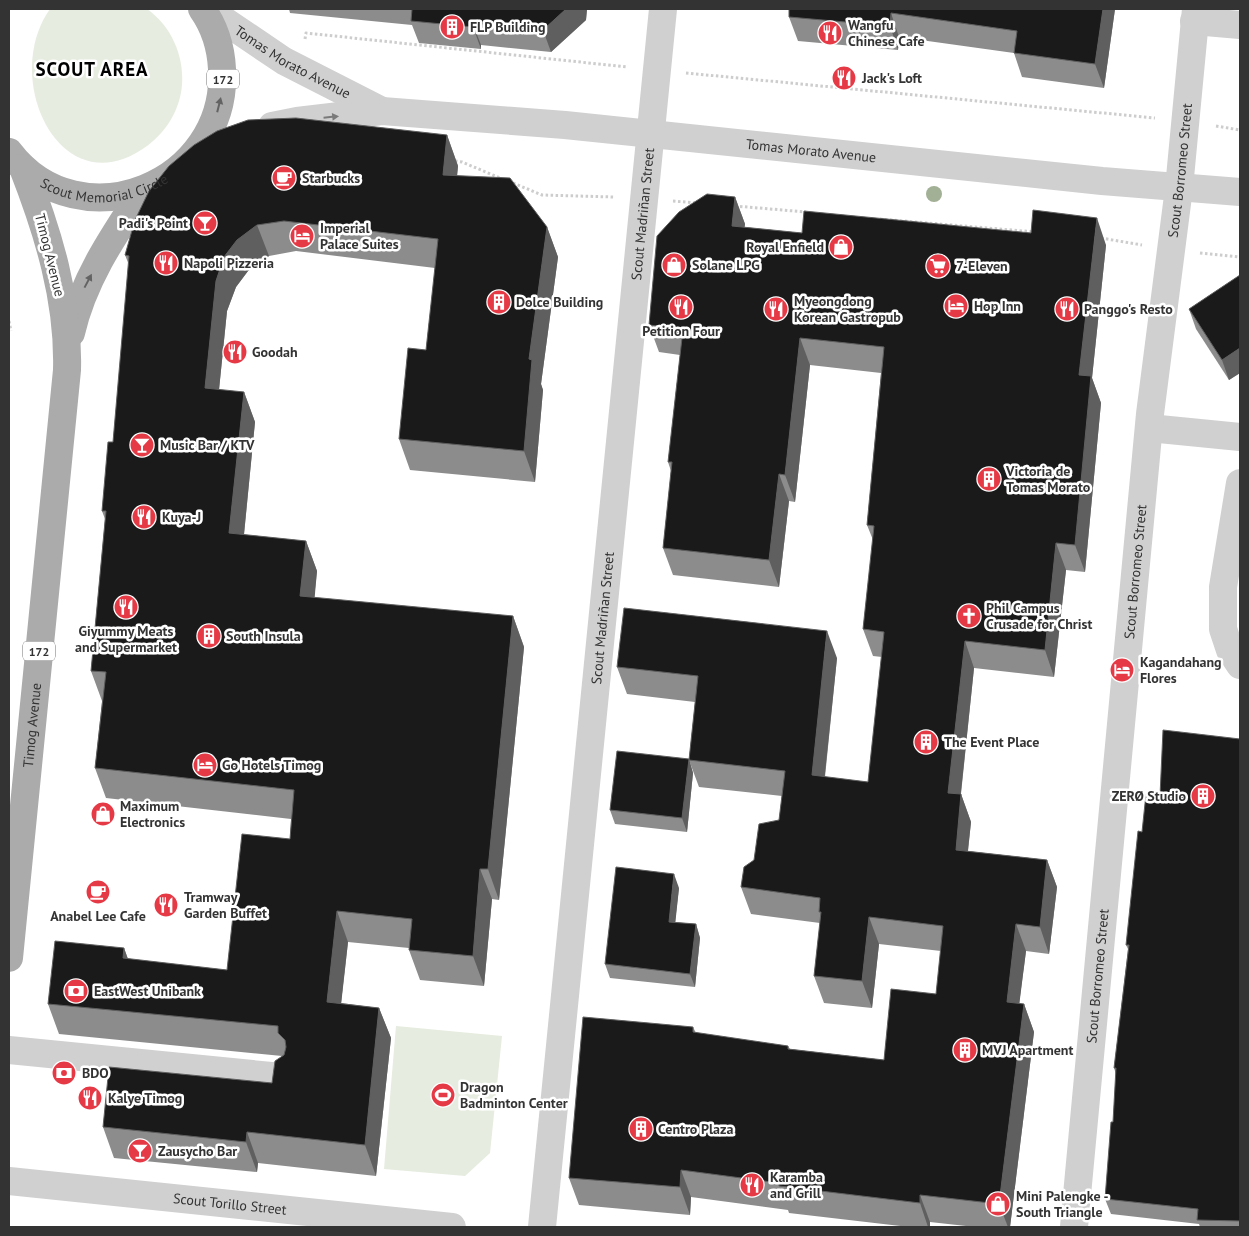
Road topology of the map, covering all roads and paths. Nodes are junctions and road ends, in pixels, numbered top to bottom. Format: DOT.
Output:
graph roads {
  1 [pos="202,9"];
  2 [pos="207,9"];
  3 [pos="663,9"];
  4 [pos="1195,15"];
  5 [pos="1240,25"];
  6 [pos="657,70"];
  7 [pos="303,72"];
  8 [pos="382,111"];
  9 [pos="1112,114"];
  10 [pos="650,134"];
  11 [pos="200,149"];
  12 [pos="16,160"];
  13 [pos="452,161"];
  14 [pos="1179,188"];
  15 [pos="142,191"];
  16 [pos="1240,192"];
  17 [pos="643,198"];
  18 [pos="702,203"];
  19 [pos="732,206"];
  20 [pos="810,213"];
  21 [pos="879,219"];
  22 [pos="1036,232"];
  23 [pos="9,321"];
  24 [pos="11,331"];
  25 [pos="68,344"];
  26 [pos="1149,428"];
  27 [pos="1240,437"];
  28 [pos="1240,483"];
  29 [pos="1240,664"];
  30 [pos="13,893"];
  31 [pos="9,956"];
  32 [pos="9,1050"];
  33 [pos="282,1077"];
  34 [pos="9,1181"];
  35 [pos="452,1227"];
  36 [pos="542,1227"];
  37 [pos="1074,1227"];
  11 -- 1 [label="main road, Scout Memorial Circle / 172, one-way"];
  2 -- 7 [label="street, Tomas Morato Avenue"];
  3 -- 6 [label="street, Scout Madriñan Street"];
  4 -- 5 [label="street"];
  4 -- 14 [label="street, Scout Borromeo Street"];
  6 -- 7 [label="path"];
  6 -- 9 [label="path"];
  6 -- 10 [label="street, Scout Madriñan Street"];
  7 -- 8 [label="street, Tomas Morato Avenue"];
  8 -- 10 [label="street, Tomas Morato Avenue"];
  11 -- 8 [label="street, Tomas Morato Avenue, one-way"];
  10 -- 14 [label="street, Tomas Morato Avenue"];
  10 -- 17 [label="street, Scout Madriñan Street"];
  11 -- 15 [label="main road, Scout Memorial Circle / 172"];
  12 -- 15 [label="main road, Scout Memorial Circle / 172"];
  12 -- 25 [label="main road, Timog Avenue / 172"];
  13 -- 17 [label="path"];
  14 -- 16 [label="street, Tomas Morato Avenue"];
  14 -- 26 [label="street, Scout Borromeo Street"];
  25 -- 15 [label="main road, Timog Avenue / 172, one-way"];
  17 -- 18 [label="path"];
  17 -- 36 [label="street, Scout Madriñan Street"];
  19 -- 20 [label="path"];
  21 -- 22 [label="path"];
  23 -- 24 [label="path"];
  25 -- 30 [label="main road, Timog Avenue / 172"];
  26 -- 27 [label="street"];
  26 -- 37 [label="street, Scout Borromeo Street"];
  28 -- 29 [label="street"];
  30 -- 31 [label="main road, Timog Avenue / 172"];
  32 -- 33 [label="street"];
  34 -- 35 [label="street, Scout Torillo Street"];
}
